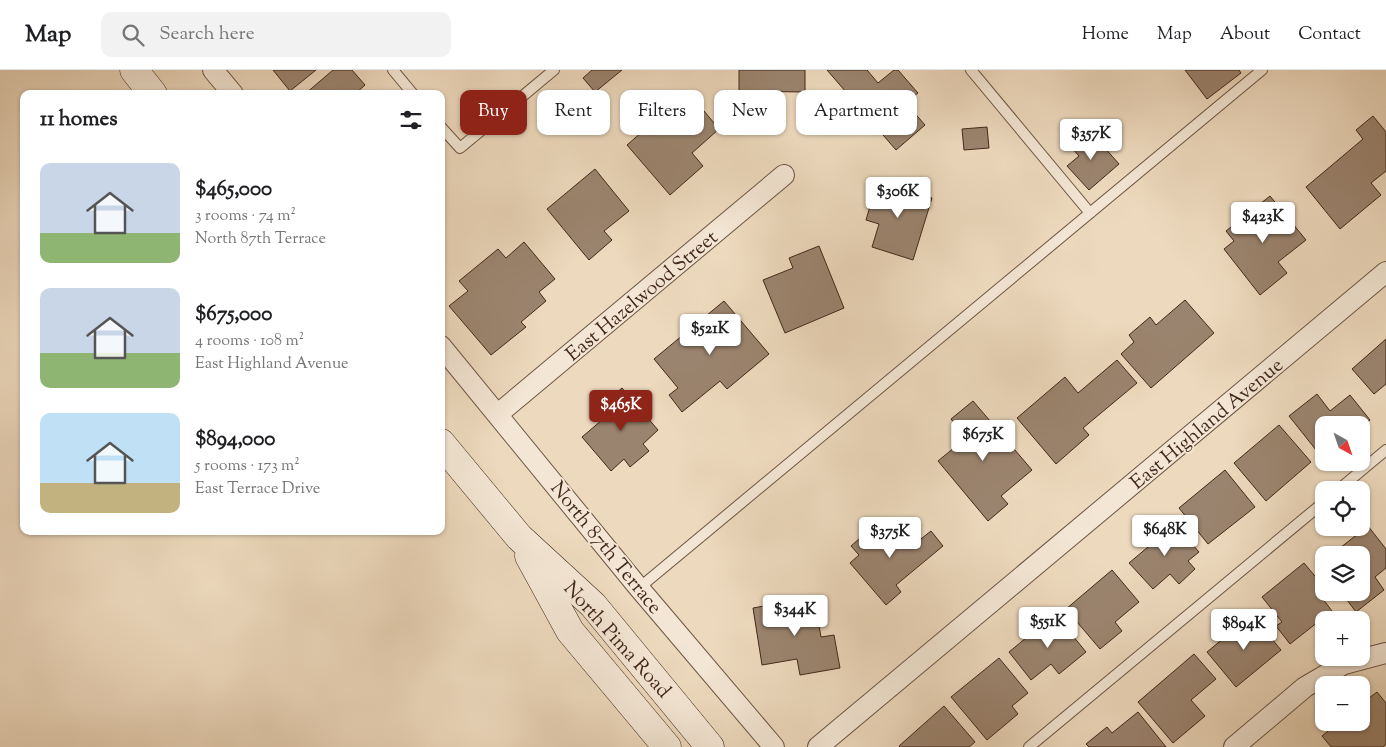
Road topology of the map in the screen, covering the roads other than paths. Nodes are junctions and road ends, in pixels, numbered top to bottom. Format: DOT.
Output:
graph roads {
  1 [pos="134,70"];
  2 [pos="214,70"];
  3 [pos="393,70"];
  4 [pos="554,70"];
  5 [pos="971,70"];
  6 [pos="1262,70"];
  7 [pos="150,90"];
  8 [pos="230,90"];
  9 [pos="410,90"];
  10 [pos="445,131"];
  11 [pos="784,175"];
  12 [pos="1090,213"];
  13 [pos="1386,272"];
  14 [pos="445,351"];
  15 [pos="498,414"];
  16 [pos="445,447"];
  17 [pos="1386,450"];
  18 [pos="1349,481"];
  19 [pos="1315,509"];
  20 [pos="519,537"];
  21 [pos="639,588"];
  22 [pos="1386,653"];
  23 [pos="667,747"];
  24 [pos="710,747"];
  25 [pos="774,747"];
  26 [pos="818,747"];
  27 [pos="1029,747"];
  28 [pos="1234,747"];
  1 -- 7 [label="main road"];
  2 -- 8 [label="street"];
  3 -- 9 [label="lane"];
  4 -- 10 [label="lane"];
  5 -- 12 [label="lane"];
  6 -- 12 [label="lane"];
  11 -- 15 [label="street, East Hazelwood Street"];
  12 -- 21 [label="lane"];
  13 -- 26 [label="street, East Highland Avenue"];
  14 -- 15 [label="street, North 87th Terrace"];
  15 -- 21 [label="street, North 87th Terrace"];
  16 -- 20 [label="main road, North Pima Road"];
  17 -- 18 [label="lane"];
  19 -- 27 [label="lane"];
  20 -- 23 [label="main road, North Pima Road"];
  20 -- 24 [label="main road, North Pima Road"];
  21 -- 25 [label="street, North 87th Terrace"];
  22 -- 28 [label="street"];
}
